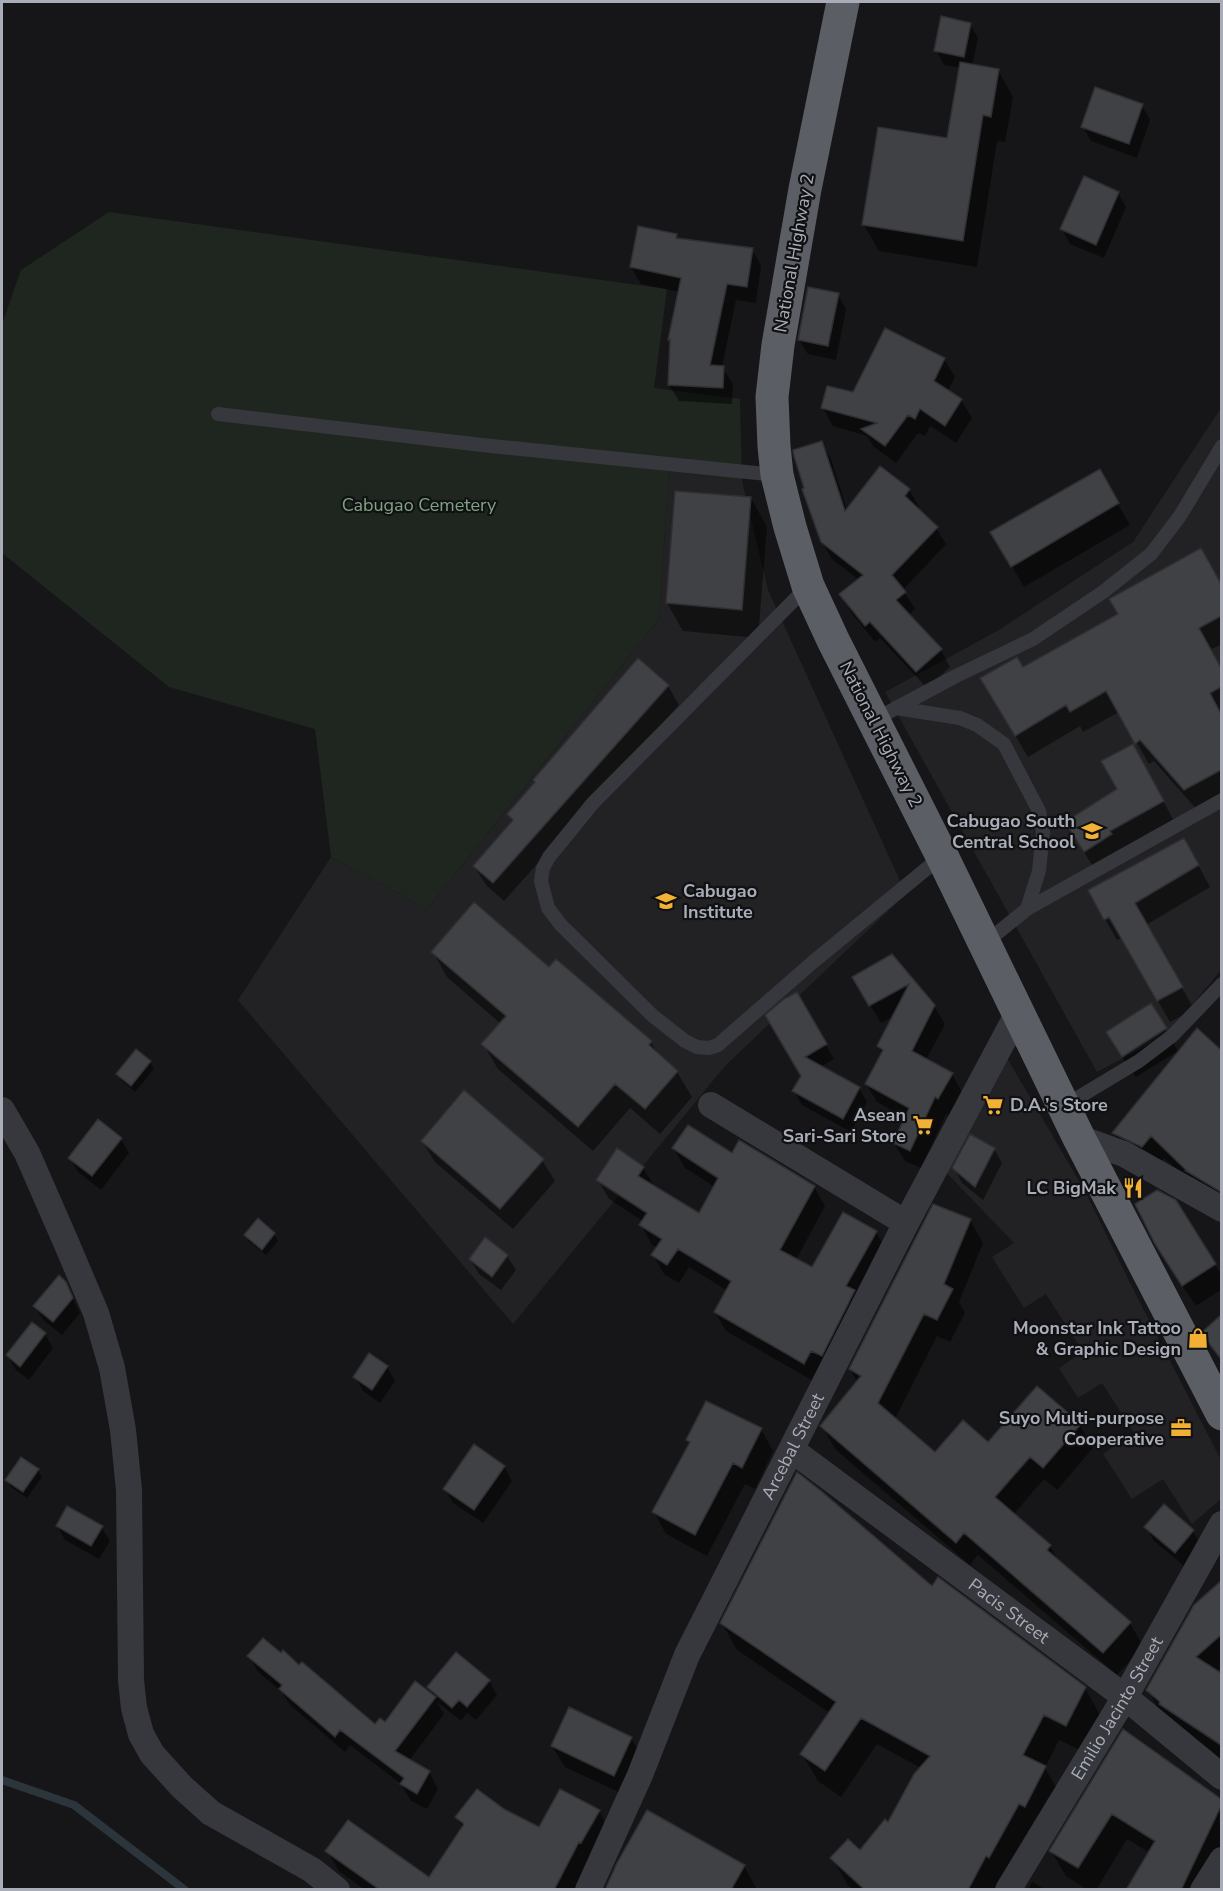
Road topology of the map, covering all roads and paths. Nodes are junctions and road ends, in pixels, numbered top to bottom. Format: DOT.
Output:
graph roads {
  1 [pos="843,2"];
  2 [pos="218,414"];
  3 [pos="1221,446"];
  4 [pos="777,475"];
  5 [pos="808,586"];
  6 [pos="885,714"];
  7 [pos="1221,800"];
  8 [pos="942,856"];
  9 [pos="1027,909"];
  10 [pos="985,943"];
  11 [pos="1221,984"];
  12 [pos="1018,1013"];
  13 [pos="711,1106"];
  14 [pos="1064,1106"];
  15 [pos="2,1110"];
  16 [pos="1079,1138"];
  17 [pos="1221,1209"];
  18 [pos="906,1223"];
  19 [pos="1221,1414"];
  20 [pos="792,1450"];
  21 [pos="1221,1524"];
  22 [pos="1125,1697"];
  23 [pos="1221,1777"];
  24 [pos="1221,1860"];
  25 [pos="337,1890"];
  26 [pos="588,1890"];
  27 [pos="1008,1890"];
  28 [pos="1203,1890"];
  1 -- 4 [label="highway, National Highway 2"];
  2 -- 4 [label="lane"];
  3 -- 6 [label="lane"];
  4 -- 5 [label="highway, National Highway 2"];
  5 -- 6 [label="highway, National Highway 2"];
  5 -- 8 [label="lane"];
  6 -- 8 [label="highway, National Highway 2"];
  6 -- 9 [label="lane"];
  7 -- 9 [label="lane"];
  8 -- 10 [label="highway, National Highway 2"];
  9 -- 10 [label="lane"];
  10 -- 12 [label="highway, National Highway 2"];
  11 -- 14 [label="lane"];
  12 -- 14 [label="highway, National Highway 2"];
  12 -- 18 [label="street, Arcebal Street"];
  13 -- 18 [label="street"];
  14 -- 16 [label="highway, National Highway 2"];
  15 -- 25 [label="street"];
  16 -- 17 [label="street"];
  16 -- 19 [label="highway, National Highway 2"];
  18 -- 20 [label="street, Arcebal Street"];
  20 -- 22 [label="street, Pacis Street"];
  20 -- 26 [label="street, Arcebal Street"];
  21 -- 22 [label="street, Emilio Jacinto Street"];
  22 -- 23 [label="street, Pacis Street"];
  22 -- 27 [label="street, Emilio Jacinto Street"];
  24 -- 28 [label="street"];
}
